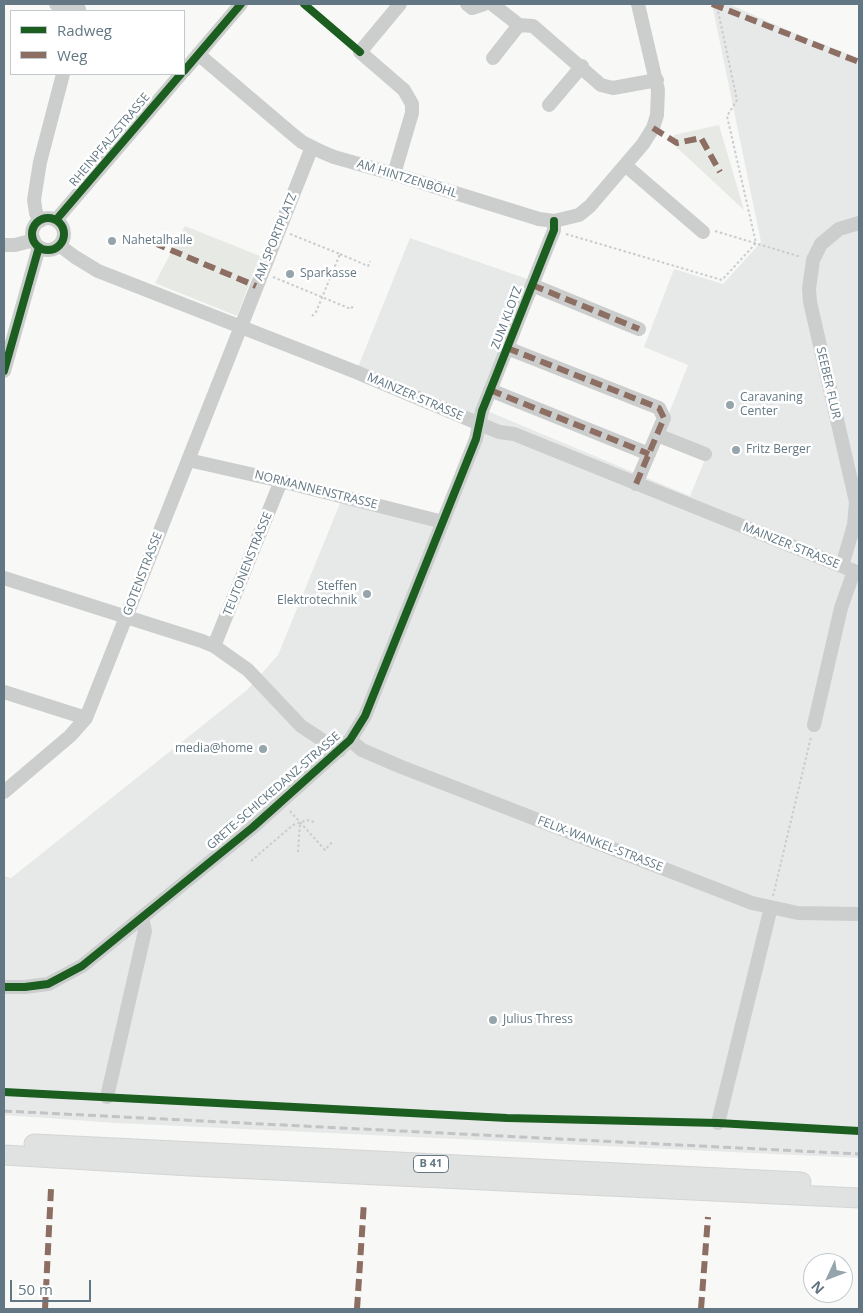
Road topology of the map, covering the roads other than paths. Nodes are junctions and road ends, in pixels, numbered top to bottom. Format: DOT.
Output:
graph roads {
  1 [pos="56,4"];
  2 [pos="241,4"];
  3 [pos="400,4"];
  4 [pos="467,4"];
  5 [pos="484,4"];
  6 [pos="492,4"];
  7 [pos="638,4"];
  8 [pos="80,8"];
  9 [pos="519,25"];
  10 [pos="198,54"];
  11 [pos="493,58"];
  12 [pos="582,66"];
  13 [pos="185,70"];
  14 [pos="63,75"];
  15 [pos="180,75"];
  16 [pos="657,80"];
  17 [pos="548,104"];
  18 [pos="312,147"];
  19 [pos="625,166"];
  20 [pos="394,174"];
  21 [pos="56,220"];
  22 [pos="40,221"];
  23 [pos="859,223"];
  24 [pos="554,226"];
  25 [pos="703,232"];
  26 [pos="36,243"];
  27 [pos="4,245"];
  28 [pos="60,245"];
  29 [pos="532,285"];
  30 [pos="241,327"];
  31 [pos="639,329"];
  32 [pos="508,348"];
  33 [pos="4,372"];
  34 [pos="490,390"];
  35 [pos="480,424"];
  36 [pos="657,435"];
  37 [pos="649,454"];
  38 [pos="705,454"];
  39 [pos="188,460"];
  40 [pos="281,481"];
  41 [pos="636,484"];
  42 [pos="443,522"];
  43 [pos="852,570"];
  44 [pos="4,578"];
  45 [pos="127,617"];
  46 [pos="214,646"];
  47 [pos="4,692"];
  48 [pos="86,718"];
  49 [pos="814,725"];
  50 [pos="350,740"];
  51 [pos="339,751"];
  52 [pos="4,792"];
  53 [pos="771,907"];
  54 [pos="859,914"];
  55 [pos="142,918"];
  56 [pos="4,987"];
  57 [pos="107,1097"];
  58 [pos="718,1123"];
  59 [pos="4,1142"];
  60 [pos="4,1155"];
  61 [pos="859,1185"];
  62 [pos="859,1198"];
  1 -- 8 [label="street"];
  2 -- 10 [label="street"];
  3 -- 20 [label="street"];
  4 -- 5 [label="street"];
  6 -- 9 [label="street"];
  7 -- 16 [label="street, AM HINTZENBÖHL"];
  9 -- 11 [label="street"];
  9 -- 12 [label="street"];
  10 -- 13 [label="street"];
  10 -- 18 [label="street, AM HINTZENBÖHL"];
  12 -- 16 [label="street"];
  12 -- 17 [label="street"];
  14 -- 22 [label="street"];
  15 -- 21 [label="street, RHEINPFALZSTRASSE"];
  16 -- 19 [label="street, AM HINTZENBÖHL"];
  18 -- 20 [label="street, AM HINTZENBÖHL"];
  18 -- 30 [label="street, AM SPORTPLATZ"];
  19 -- 24 [label="street, AM HINTZENBÖHL"];
  19 -- 25 [label="street"];
  20 -- 24 [label="street, AM HINTZENBÖHL"];
  21 -- 22 [label="street"];
  21 -- 28 [label="street"];
  22 -- 26 [label="street"];
  23 -- 43 [label="street, SEEBER FLUR"];
  24 -- 29 [label="street, ZUM KLOTZ"];
  26 -- 27 [label="street"];
  26 -- 28 [label="street"];
  26 -- 33 [label="street"];
  28 -- 30 [label="street, MAINZER STRASSE"];
  29 -- 31 [label="street, ZUM KLOTZ"];
  29 -- 32 [label="street, ZUM KLOTZ"];
  30 -- 35 [label="street, MAINZER STRASSE"];
  30 -- 39 [label="street, GOTENSTRASSE"];
  32 -- 34 [label="street, ZUM KLOTZ"];
  32 -- 36 [label="street"];
  34 -- 35 [label="street, ZUM KLOTZ"];
  34 -- 37 [label="street"];
  35 -- 41 [label="street, MAINZER STRASSE"];
  35 -- 42 [label="street, GRETE-SCHICKEDANZ-STRASSE"];
  36 -- 37 [label="street"];
  36 -- 38 [label="street"];
  37 -- 41 [label="street"];
  39 -- 40 [label="street, NORMANNENSTRASSE"];
  39 -- 45 [label="street, GOTENSTRASSE"];
  40 -- 42 [label="street, NORMANNENSTRASSE"];
  40 -- 46 [label="street, TEUTONENSTRASSE"];
  41 -- 43 [label="street, MAINZER STRASSE"];
  42 -- 50 [label="street, GRETE-SCHICKEDANZ-STRASSE"];
  43 -- 49 [label="street, SEEBER FLUR"];
  44 -- 45 [label="street"];
  45 -- 46 [label="street"];
  45 -- 48 [label="street, GOTENSTRASSE"];
  46 -- 51 [label="street"];
  47 -- 48 [label="street"];
  48 -- 52 [label="street, GOTENSTRASSE"];
  50 -- 51 [label="street, GRETE-SCHICKEDANZ-STRASSE"];
  50 -- 53 [label="street, FELIX-WANKEL-STRASSE"];
  51 -- 55 [label="street, GRETE-SCHICKEDANZ-STRASSE"];
  53 -- 54 [label="street, FELIX-WANKEL-STRASSE"];
  53 -- 58 [label="street"];
  55 -- 56 [label="street, GRETE-SCHICKEDANZ-STRASSE"];
  55 -- 57 [label="street"];
  59 -- 61 [label="highway, B 41"];
  60 -- 62 [label="highway, B 41"];
}
